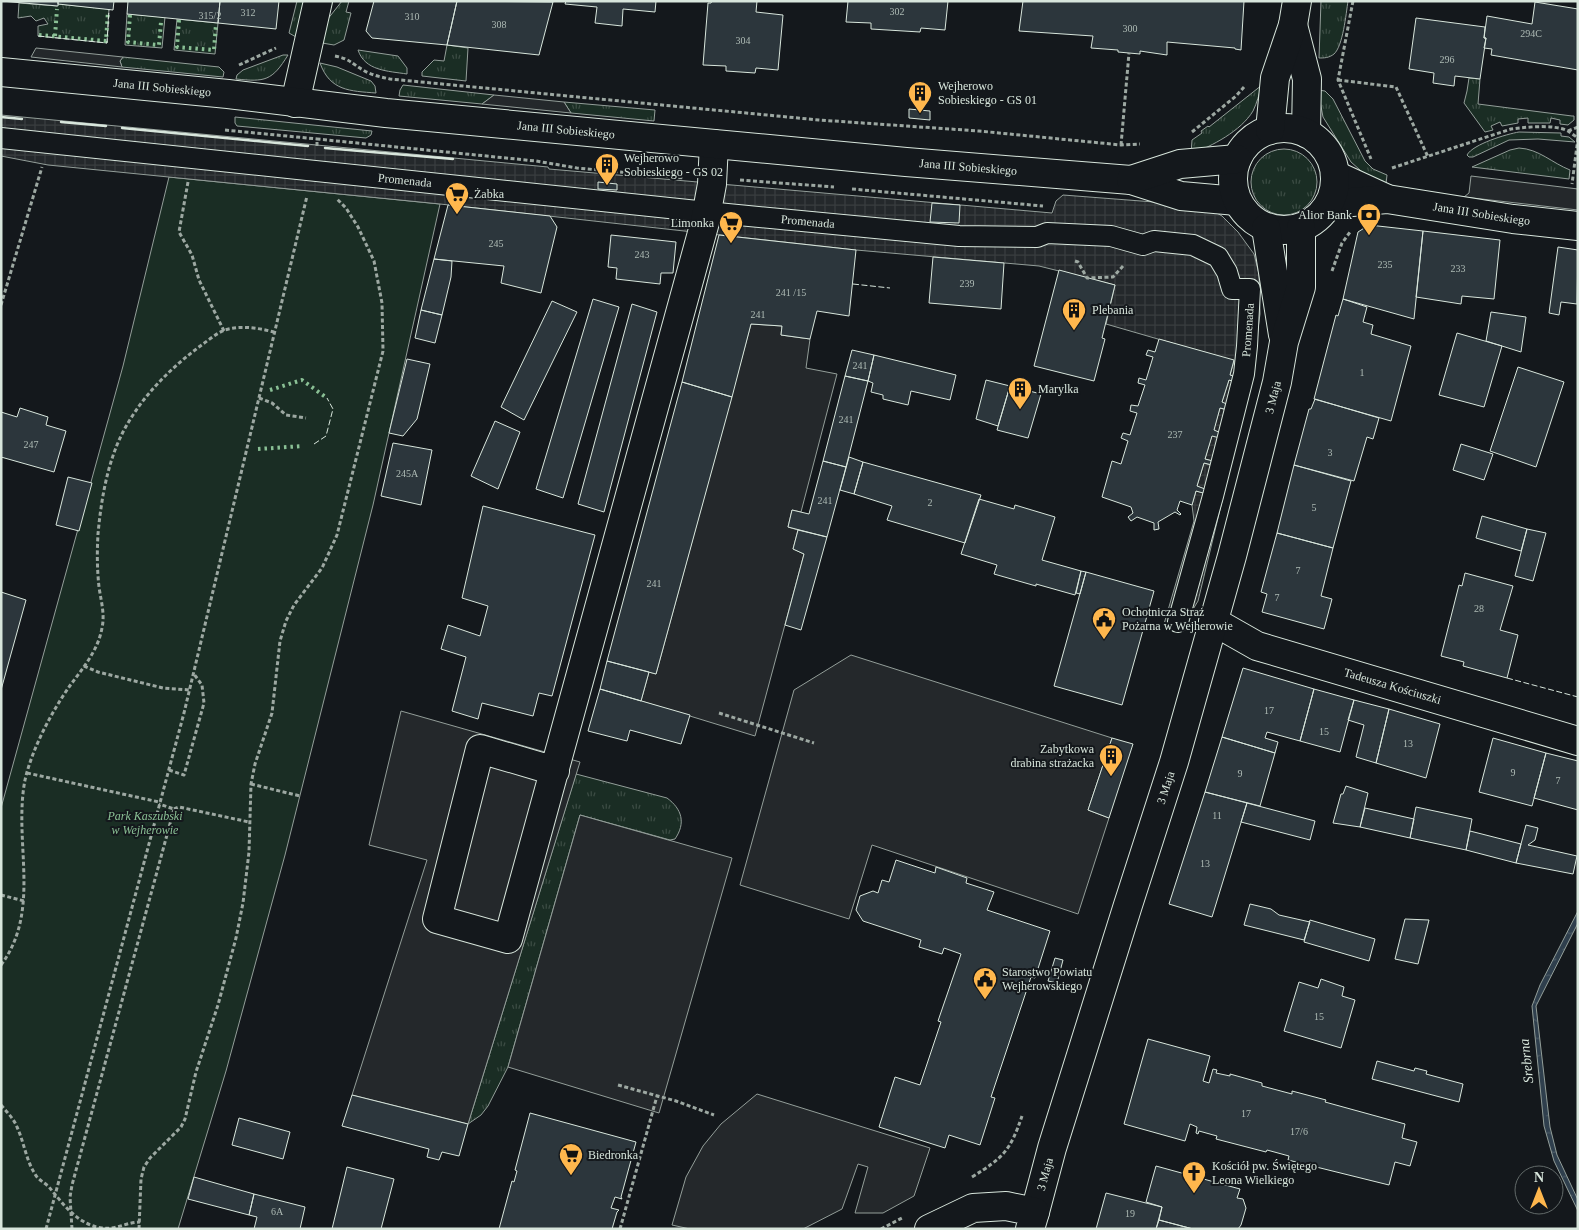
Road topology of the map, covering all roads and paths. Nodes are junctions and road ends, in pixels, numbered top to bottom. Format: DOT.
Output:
graph roads {
  1 [pos="318,1"];
  2 [pos="1353,1"];
  3 [pos="1295,13"];
  4 [pos="280,44"];
  5 [pos="1129,53"];
  6 [pos="231,63"];
  7 [pos="1,72"];
  8 [pos="390,79"];
  9 [pos="1338,80"];
  10 [pos="1247,84"];
  11 [pos="295,102"];
  12 [pos="1578,127"];
  13 [pos="225,130"];
  14 [pos="1270,130"];
  15 [pos="1568,131"];
  16 [pos="1306,133"];
  17 [pos="1,138"];
  18 [pos="1186,138"];
  19 [pos="318,139"];
  20 [pos="49,142"];
  21 [pos="714,144"];
  22 [pos="1121,144"];
  23 [pos="1140,144"];
  24 [pos="383,146"];
  25 [pos="185,157"];
  26 [pos="1428,157"];
  27 [pos="1237,159"];
  28 [pos="1373,163"];
  29 [pos="1386,166"];
  30 [pos="313,174"];
  31 [pos="1335,175"];
  32 [pos="712,179"];
  33 [pos="1131,180"];
  34 [pos="1572,184"];
  35 [pos="839,188"];
  36 [pos="848,188"];
  37 [pos="1387,199"];
  38 [pos="1237,201"];
  39 [pos="1329,204"];
  40 [pos="1049,207"];
  41 [pos="707,212"];
  42 [pos="1578,226"];
  43 [pos="1266,228"];
  44 [pos="1302,228"];
  45 [pos="1351,230"];
  46 [pos="1330,278"];
  47 [pos="1,305"];
  48 [pos="224,331"];
  49 [pos="274,332"];
  50 [pos="1284,342"];
  51 [pos="259,398"];
  52 [pos="306,418"];
  53 [pos="1213,621"];
  54 [pos="1178,622"];
  55 [pos="84,666"];
  56 [pos="194,674"];
  57 [pos="190,690"];
  58 [pos="719,713"];
  59 [pos="1578,741"];
  60 [pos="814,743"];
  61 [pos="169,770"];
  62 [pos="555,771"];
  63 [pos="27,772"];
  64 [pos="250,784"];
  65 [pos="300,796"];
  66 [pos="159,803"];
  67 [pos="174,809"];
  68 [pos="249,822"];
  69 [pos="1,895"];
  70 [pos="24,901"];
  71 [pos="1,965"];
  72 [pos="618,1084"];
  73 [pos="657,1096"];
  74 [pos="1,1105"];
  75 [pos="714,1115"];
  76 [pos="1022,1116"];
  77 [pos="972,1177"];
  78 [pos="54,1195"];
  79 [pos="71,1212"];
  80 [pos="1032,1220"];
  81 [pos="140,1222"];
  82 [pos="46,1229"];
  83 [pos="72,1229"];
  84 [pos="139,1229"];
  85 [pos="620,1229"];
  86 [pos="929,1229"];
  1 -- 11 [label="street"];
  2 -- 9 [label="path"];
  3 -- 14 [label="street"];
  3 -- 16 [label="street"];
  4 -- 6 [label="path"];
  5 -- 22 [label="path"];
  7 -- 11 [label="street, Jana III Sobieskiego"];
  8 -- 22 [label="path"];
  9 -- 26 [label="path"];
  9 -- 28 [label="path"];
  10 -- 18 [label="path"];
  11 -- 21 [label="street, Jana III Sobieskiego"];
  12 -- 15 [label="path"];
  13 -- 19 [label="path"];
  14 -- 16 [label="street"];
  14 -- 27 [label="street"];
  15 -- 26 [label="path"];
  15 -- 34 [label="path"];
  16 -- 31 [label="street"];
  17 -- 20 [label="street, Promenada"];
  20 -- 25 [label="street, Promenada"];
  20 -- 47 [label="path"];
  21 -- 32 [label="street"];
  21 -- 33 [label="street, Jana III Sobieskiego"];
  22 -- 23 [label="path"];
  24 -- 32 [label="path"];
  25 -- 30 [label="street, Promenada"];
  25 -- 48 [label="path"];
  26 -- 29 [label="path"];
  27 -- 33 [label="street, Jana III Sobieskiego"];
  27 -- 38 [label="street"];
  30 -- 41 [label="street, Promenada"];
  30 -- 49 [label="path"];
  30 -- 64 [label="path"];
  31 -- 37 [label="street, Jana III Sobieskiego"];
  31 -- 39 [label="street"];
  32 -- 35 [label="path"];
  32 -- 41 [label="street"];
  33 -- 38 [label="street, Jana III Sobieskiego"];
  36 -- 40 [label="path"];
  37 -- 39 [label="street, Jana III Sobieskiego"];
  37 -- 42 [label="street, Jana III Sobieskiego"];
  38 -- 43 [label="street"];
  39 -- 44 [label="street"];
  41 -- 54 [label="street, Promenada"];
  41 -- 62 [label="street"];
  43 -- 44 [label="street"];
  43 -- 50 [label="street, 3 Maja"];
  44 -- 50 [label="street, 3 Maja"];
  45 -- 46 [label="path"];
  48 -- 49 [label="path"];
  48 -- 55 [label="path"];
  49 -- 51 [label="path"];
  50 -- 53 [label="street, 3 Maja"];
  51 -- 52 [label="path"];
  51 -- 56 [label="path"];
  53 -- 59 [label="street, Tadeusza Kościuszki"];
  53 -- 80 [label="street, 3 Maja"];
  55 -- 57 [label="path"];
  55 -- 63 [label="path"];
  56 -- 57 [label="path"];
  56 -- 61 [label="path"];
  57 -- 61 [label="path"];
  58 -- 60 [label="path"];
  61 -- 66 [label="path"];
  62 -- 62 [label="street"];
  63 -- 66 [label="path"];
  63 -- 70 [label="path"];
  64 -- 65 [label="path"];
  64 -- 68 [label="path"];
  66 -- 67 [label="path"];
  66 -- 78 [label="path"];
  67 -- 68 [label="path"];
  67 -- 79 [label="path"];
  68 -- 81 [label="path"];
  69 -- 70 [label="path"];
  70 -- 71 [label="path"];
  72 -- 73 [label="path"];
  73 -- 75 [label="path"];
  73 -- 85 [label="path"];
  74 -- 78 [label="path"];
  76 -- 77 [label="path"];
  78 -- 79 [label="path"];
  78 -- 82 [label="path"];
  79 -- 81 [label="path"];
  79 -- 83 [label="path"];
  80 -- 86 [label="street"];
  81 -- 84 [label="path"];
}
